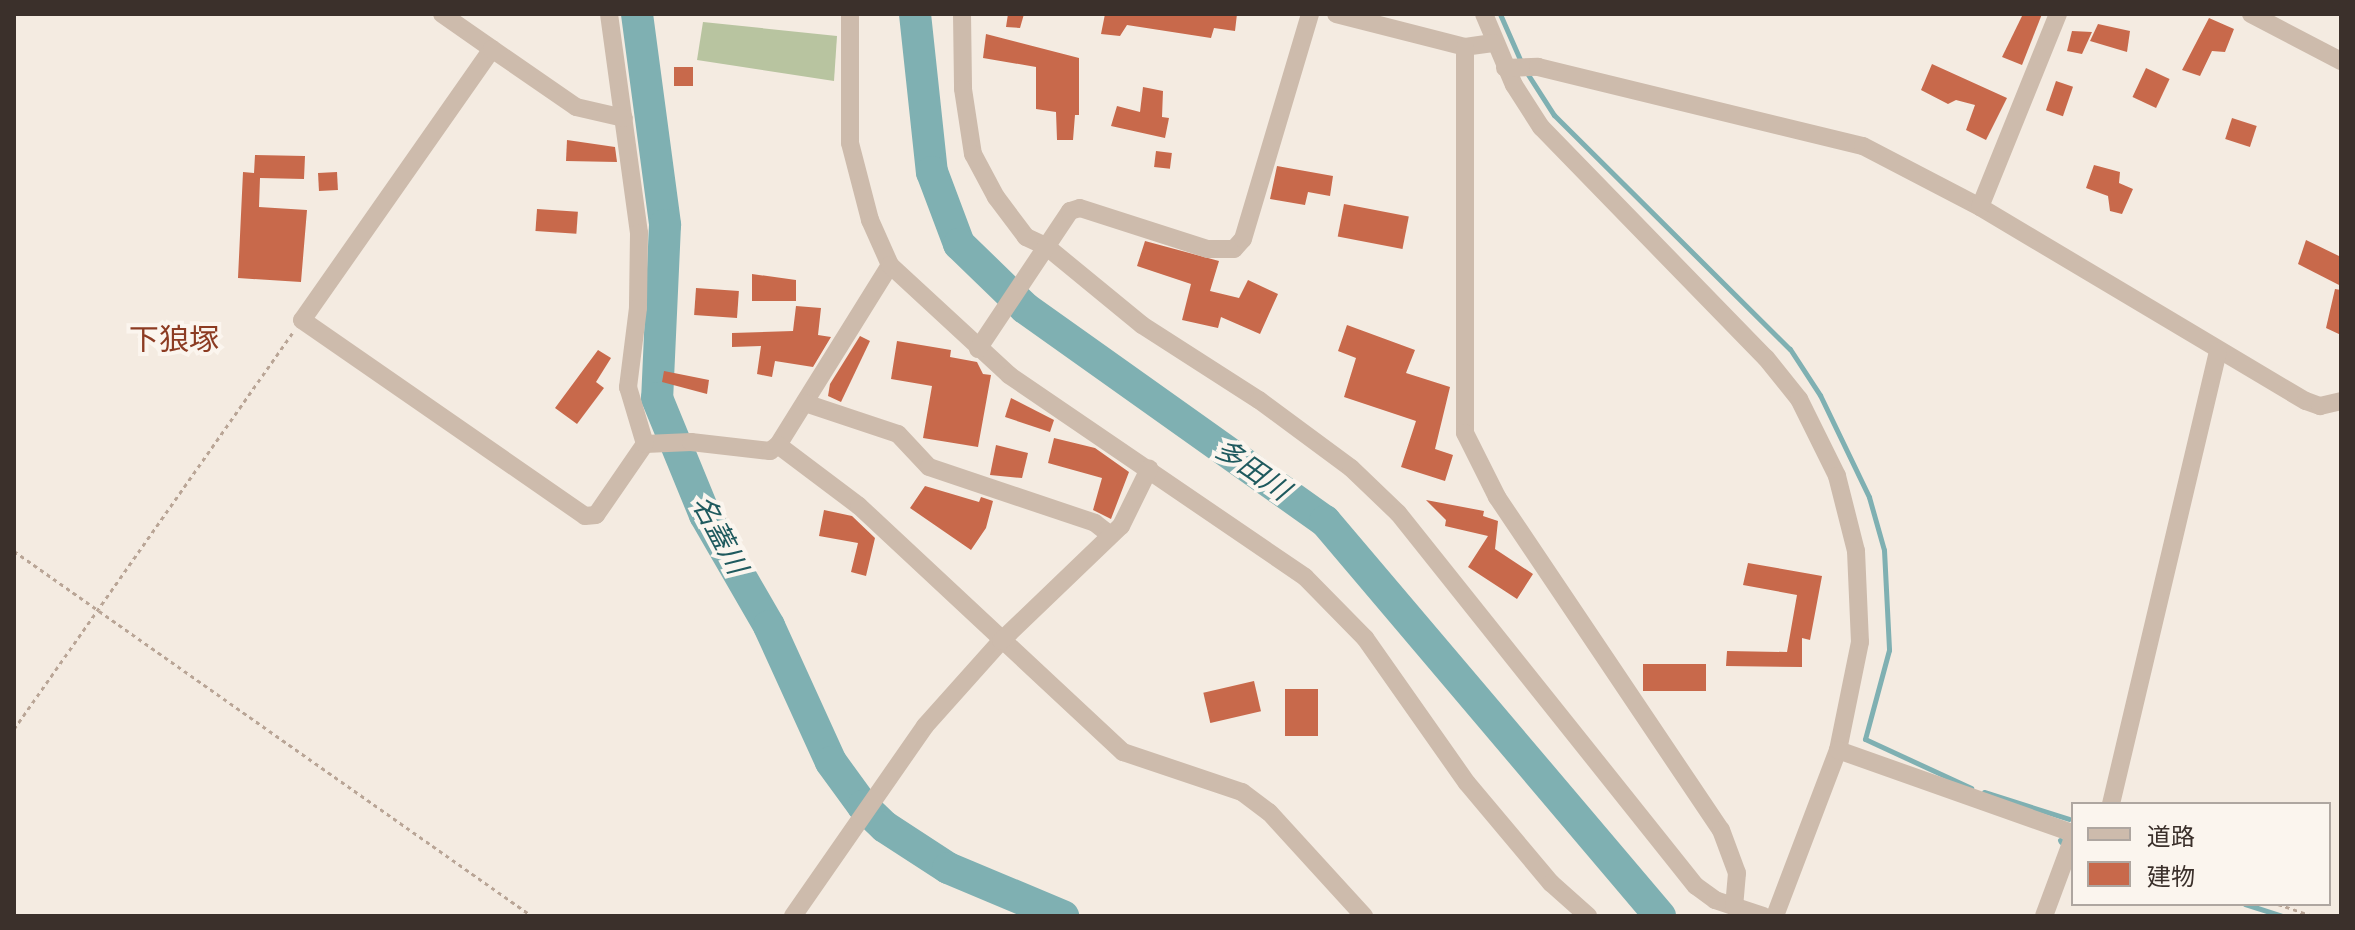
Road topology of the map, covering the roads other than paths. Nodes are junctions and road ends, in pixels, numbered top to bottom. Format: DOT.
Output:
graph roads {
  1 [pos="442,14"];
  2 [pos="609,14"];
  3 [pos="850,14"];
  4 [pos="962,14"];
  5 [pos="1310,14"];
  6 [pos="1336,14"];
  7 [pos="1484,14"];
  8 [pos="2058,14"];
  9 [pos="2251,14"];
  10 [pos="1493,43"];
  11 [pos="1465,47"];
  12 [pos="492,49"];
  13 [pos="2341,61"];
  14 [pos="1517,68"];
  15 [pos="624,118"];
  16 [pos="1980,207"];
  17 [pos="1044,250"];
  18 [pos="890,265"];
  19 [pos="982,344"];
  20 [pos="2218,351"];
  21 [pos="2341,401"];
  22 [pos="805,403"];
  23 [pos="650,443"];
  24 [pos="778,445"];
  25 [pos="1149,469"];
  26 [pos="1109,534"];
  27 [pos="1001,641"];
  28 [pos="1838,750"];
  29 [pos="2111,802"];
  30 [pos="2071,834"];
  31 [pos="2071,841"];
  32 [pos="1734,906"];
  33 [pos="793,916"];
  34 [pos="1364,916"];
  35 [pos="1588,916"];
  36 [pos="1763,916"];
  37 [pos="1775,916"];
  38 [pos="2044,916"];
  1 -- 12 [label="street"];
  2 -- 15 [label="street"];
  3 -- 18 [label="street"];
  4 -- 17 [label="street"];
  5 -- 17 [label="street"];
  6 -- 11 [label="street"];
  7 -- 10 [label="street"];
  8 -- 16 [label="street"];
  9 -- 13 [label="street"];
  10 -- 11 [label="street"];
  10 -- 14 [label="street"];
  11 -- 32 [label="street"];
  12 -- 15 [label="street"];
  12 -- 23 [label="street"];
  14 -- 16 [label="street"];
  14 -- 28 [label="street"];
  15 -- 23 [label="street"];
  16 -- 20 [label="street"];
  17 -- 19 [label="street"];
  17 -- 32 [label="street"];
  18 -- 19 [label="street"];
  18 -- 22 [label="street"];
  19 -- 25 [label="street"];
  20 -- 21 [label="street"];
  20 -- 29 [label="street"];
  22 -- 24 [label="street"];
  22 -- 26 [label="street"];
  23 -- 24 [label="street"];
  24 -- 27 [label="street"];
  25 -- 26 [label="street"];
  25 -- 35 [label="street"];
  26 -- 27 [label="street"];
  27 -- 33 [label="street"];
  27 -- 34 [label="street"];
  28 -- 30 [label="street"];
  28 -- 37 [label="street"];
  31 -- 38 [label="street"];
  32 -- 36 [label="street"];
}
